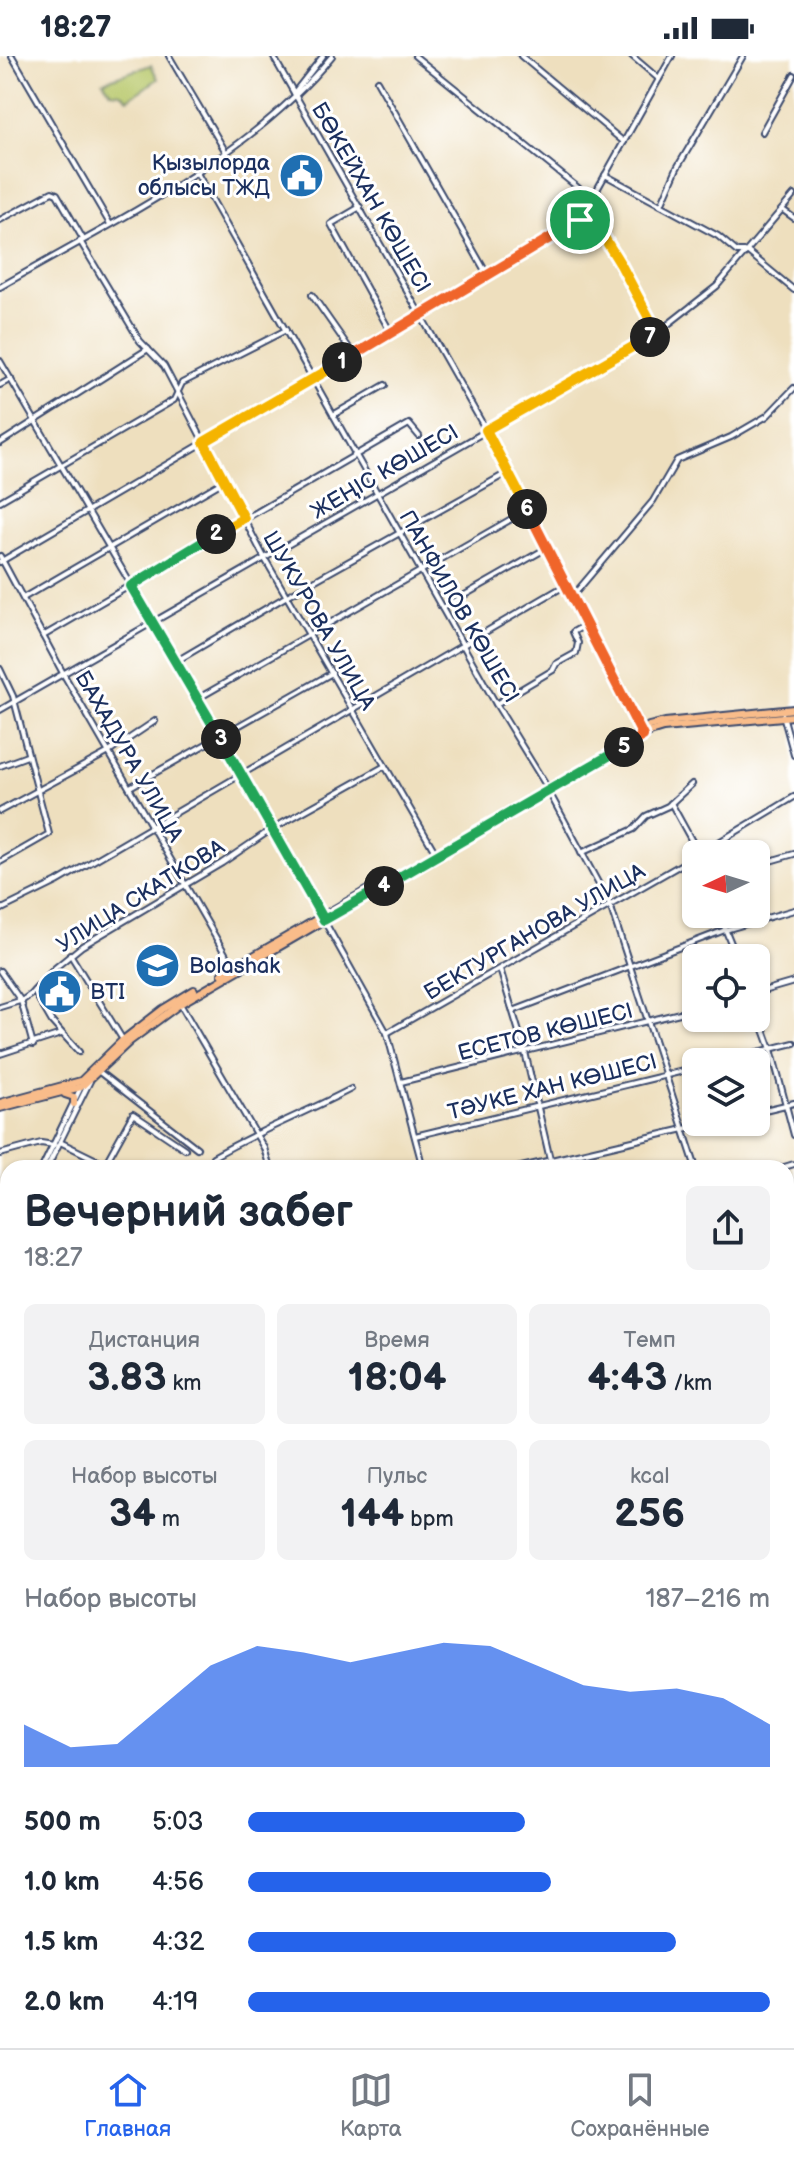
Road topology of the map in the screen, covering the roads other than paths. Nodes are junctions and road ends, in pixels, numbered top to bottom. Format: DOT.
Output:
graph roads {
  1 [pos="12,56"];
  2 [pos="169,56"];
  3 [pos="273,56"];
  4 [pos="323,56"];
  5 [pos="332,56"];
  6 [pos="415,56"];
  7 [pos="521,56"];
  8 [pos="632,56"];
  9 [pos="672,56"];
  10 [pos="743,56"];
  11 [pos="794,75"];
  12 [pos="659,79"];
  13 [pos="377,81"];
  14 [pos="294,96"];
  15 [pos="762,132"];
  16 [pos="624,142"];
  17 [pos="227,154"];
  18 [pos="197,173"];
  19 [pos="605,175"];
  20 [pos="794,195"];
  21 [pos="592,199"];
  22 [pos="661,205"];
  23 [pos="360,207"];
  24 [pos="783,209"];
  25 [pos="794,218"];
  26 [pos="0,220"];
  27 [pos="110,224"];
  28 [pos="82,240"];
  29 [pos="748,252"];
  30 [pos="488,276"];
  31 [pos="0,287"];
  32 [pos="794,290"];
  33 [pos="312,295"];
  34 [pos="421,316"];
  35 [pos="286,330"];
  36 [pos="657,333"];
  37 [pos="391,334"];
  38 [pos="148,349"];
  39 [pos="354,355"];
  40 [pos="0,361"];
  41 [pos="11,379"];
  42 [pos="313,379"];
  43 [pos="0,385"];
  44 [pos="385,385"];
  45 [pos="794,388"];
  46 [pos="177,391"];
  47 [pos="333,415"];
  48 [pos="35,422"];
  49 [pos="486,430"];
  50 [pos="419,436"];
  51 [pos="204,442"];
  52 [pos="0,443"];
  53 [pos="356,455"];
  54 [pos="61,466"];
  55 [pos="508,473"];
  56 [pos="224,481"];
  57 [pos="377,493"];
  58 [pos="0,501"];
  59 [pos="86,510"];
  60 [pos="527,510"];
  61 [pos="244,518"];
  62 [pos="399,532"];
  63 [pos="108,548"];
  64 [pos="547,548"];
  65 [pos="1,559"];
  66 [pos="265,559"];
  67 [pos="421,571"];
  68 [pos="566,585"];
  69 [pos="131,586"];
  70 [pos="287,596"];
  71 [pos="572,597"];
  72 [pos="23,598"];
  73 [pos="442,608"];
  74 [pos="153,623"];
  75 [pos="587,624"];
  76 [pos="309,635"];
  77 [pos="43,636"];
  78 [pos="463,645"];
  79 [pos="175,662"];
  80 [pos="0,669"];
  81 [pos="332,673"];
  82 [pos="64,675"];
  83 [pos="197,699"];
  84 [pos="14,702"];
  85 [pos="496,704"];
  86 [pos="353,709"];
  87 [pos="794,709"];
  88 [pos="0,710"];
  89 [pos="783,714"];
  90 [pos="794,716"];
  91 [pos="155,721"];
  92 [pos="642,734"];
  93 [pos="219,735"];
  94 [pos="109,752"];
  95 [pos="794,755"];
  96 [pos="27,756"];
  97 [pos="386,765"];
  98 [pos="0,766"];
  99 [pos="242,774"];
  100 [pos="692,784"];
  101 [pos="130,787"];
  102 [pos="548,789"];
  103 [pos="37,791"];
  104 [pos="794,797"];
  105 [pos="671,803"];
  106 [pos="0,811"];
  107 [pos="152,826"];
  108 [pos="272,829"];
  109 [pos="690,840"];
  110 [pos="722,840"];
  111 [pos="435,852"];
  112 [pos="581,853"];
  113 [pos="794,854"];
  114 [pos="770,861"];
  115 [pos="0,862"];
  116 [pos="682,864"];
  117 [pos="186,884"];
  118 [pos="610,905"];
  119 [pos="0,910"];
  120 [pos="794,910"];
  121 [pos="323,918"];
  122 [pos="725,930"];
  123 [pos="731,944"];
  124 [pos="70,954"];
  125 [pos="632,966"];
  126 [pos="234,969"];
  127 [pos="500,969"];
  128 [pos="0,971"];
  129 [pos="794,982"];
  130 [pos="770,989"];
  131 [pos="34,991"];
  132 [pos="21,1001"];
  133 [pos="179,1002"];
  134 [pos="0,1007"];
  135 [pos="513,1011"];
  136 [pos="682,1013"];
  137 [pos="650,1021"];
  138 [pos="765,1032"];
  139 [pos="387,1033"];
  140 [pos="61,1034"];
  141 [pos="127,1040"];
  142 [pos="794,1043"];
  143 [pos="33,1045"];
  144 [pos="771,1049"];
  145 [pos="79,1052"];
  146 [pos="525,1052"];
  147 [pos="0,1054"];
  148 [pos="98,1071"];
  149 [pos="682,1071"];
  150 [pos="667,1075"];
  151 [pos="88,1079"];
  152 [pos="401,1082"];
  153 [pos="81,1087"];
  154 [pos="351,1089"];
  155 [pos="62,1094"];
  156 [pos="794,1103"];
  157 [pos="74,1104"];
  158 [pos="787,1105"];
  159 [pos="0,1106"];
  160 [pos="539,1106"];
  161 [pos="770,1109"];
  162 [pos="682,1123"];
  163 [pos="682,1129"];
  164 [pos="256,1135"];
  165 [pos="794,1135"];
  166 [pos="415,1136"];
  167 [pos="686,1136"];
  168 [pos="60,1142"];
  169 [pos="54,1145"];
  170 [pos="197,1148"];
  171 [pos="185,1149"];
  172 [pos="0,1154"];
  173 [pos="213,1157"];
  174 [pos="48,1160"];
  175 [pos="50,1160"];
  176 [pos="93,1160"];
  177 [pos="107,1160"];
  178 [pos="268,1160"];
  179 [pos="421,1160"];
  180 [pos="550,1160"];
  181 [pos="554,1160"];
  182 [pos="694,1160"];
  1 -- 27 [label="street"];
  2 -- 17 [label="street"];
  3 -- 14 [label="street, БӨКЕЙХАН КӨШЕСІ"];
  4 -- 14 [label="street"];
  5 -- 14 [label="street"];
  6 -- 21 [label="street"];
  7 -- 16 [label="street"];
  8 -- 12 [label="street"];
  9 -- 12 [label="street"];
  10 -- 22 [label="street"];
  11 -- 15 [label="street"];
  12 -- 16 [label="street"];
  13 -- 30 [label="street"];
  14 -- 17 [label="street"];
  14 -- 23 [label="street, БӨКЕЙХАН КӨШЕСІ"];
  16 -- 19 [label="street"];
  17 -- 18 [label="street"];
  18 -- 27 [label="street"];
  18 -- 35 [label="street, ПАНФИЛОВ КӨШЕСІ"];
  19 -- 21 [label="street"];
  19 -- 22 [label="street"];
  20 -- 24 [label="street, ЖЕҢІС КӨШЕСІ"];
  21 -- 30 [label="street"];
  21 -- 36 [label="street"];
  22 -- 29 [label="street"];
  23 -- 34 [label="street, БӨКЕЙХАН КӨШЕСІ"];
  23 -- 37 [label="street"];
  24 -- 25 [label="street"];
  24 -- 29 [label="street, ЖЕҢІС КӨШЕСІ"];
  26 -- 28 [label="street, ШУКУРОВА УЛИЦА"];
  27 -- 28 [label="street"];
  28 -- 31 [label="street"];
  28 -- 38 [label="street, ШУКУРОВА УЛИЦА"];
  29 -- 32 [label="street"];
  29 -- 36 [label="street, ЖЕҢІС КӨШЕСІ"];
  30 -- 34 [label="street"];
  33 -- 39 [label="street"];
  34 -- 37 [label="street"];
  34 -- 49 [label="street, БӨКЕЙХАН КӨШЕСІ"];
  35 -- 42 [label="street, ПАНФИЛОВ КӨШЕСІ"];
  35 -- 46 [label="street"];
  36 -- 49 [label="street, ЖЕҢІС КӨШЕСІ"];
  37 -- 39 [label="street"];
  38 -- 46 [label="street, ШУКУРОВА УЛИЦА"];
  38 -- 48 [label="street"];
  39 -- 42 [label="street"];
  40 -- 41 [label="street"];
  41 -- 43 [label="street"];
  41 -- 48 [label="street"];
  42 -- 47 [label="street, ПАНФИЛОВ КӨШЕСІ"];
  42 -- 51 [label="street"];
  44 -- 47 [label="street"];
  45 -- 71 [label="street"];
  46 -- 51 [label="street, ШУКУРОВА УЛИЦА"];
  46 -- 54 [label="street"];
  47 -- 53 [label="street, ПАНФИЛОВ КӨШЕСІ"];
  48 -- 52 [label="street"];
  48 -- 54 [label="street"];
  49 -- 55 [label="street, БӨКЕЙХАН КӨШЕСІ"];
  49 -- 57 [label="street, ЖЕҢІС КӨШЕСІ"];
  50 -- 53 [label="street"];
  51 -- 56 [label="street, ШУКУРОВА УЛИЦА"];
  51 -- 59 [label="street"];
  53 -- 57 [label="street, ПАНФИЛОВ КӨШЕСІ"];
  53 -- 61 [label="street"];
  54 -- 58 [label="street"];
  54 -- 59 [label="street"];
  55 -- 60 [label="street, БӨКЕЙХАН КӨШЕСІ"];
  55 -- 62 [label="street"];
  56 -- 61 [label="street, ШУКУРОВА УЛИЦА"];
  56 -- 63 [label="street"];
  57 -- 62 [label="street, ПАНФИЛОВ КӨШЕСІ"];
  57 -- 66 [label="street, ЖЕҢІС КӨШЕСІ"];
  59 -- 63 [label="street"];
  59 -- 65 [label="street"];
  60 -- 64 [label="street, БӨКЕЙХАН КӨШЕСІ"];
  60 -- 67 [label="street"];
  61 -- 66 [label="street, ШУКУРОВА УЛИЦА"];
  61 -- 69 [label="street"];
  62 -- 67 [label="street, ПАНФИЛОВ КӨШЕСІ"];
  62 -- 70 [label="street"];
  63 -- 69 [label="street"];
  63 -- 72 [label="street"];
  64 -- 68 [label="street, БӨКЕЙХАН КӨШЕСІ"];
  64 -- 73 [label="street"];
  65 -- 72 [label="street, БАХАДУРА УЛИЦА"];
  66 -- 70 [label="street, ШУКУРОВА УЛИЦА"];
  66 -- 74 [label="street, ЖЕҢІС КӨШЕСІ"];
  67 -- 73 [label="street, ПАНФИЛОВ КӨШЕСІ"];
  67 -- 76 [label="street"];
  68 -- 71 [label="street, БӨКЕЙХАН КӨШЕСІ"];
  68 -- 78 [label="street"];
  69 -- 74 [label="street"];
  69 -- 77 [label="street"];
  70 -- 76 [label="street, ШУКУРОВА УЛИЦА"];
  70 -- 79 [label="street"];
  71 -- 75 [label="street, БӨКЕЙХАН КӨШЕСІ"];
  72 -- 77 [label="street, БАХАДУРА УЛИЦА"];
  73 -- 78 [label="street, ПАНФИЛОВ КӨШЕСІ"];
  74 -- 79 [label="street"];
  74 -- 82 [label="street, ЖЕҢІС КӨШЕСІ"];
  75 -- 85 [label="street"];
  75 -- 92 [label="street, БӨКЕЙХАН КӨШЕСІ"];
  76 -- 81 [label="street, ШУКУРОВА УЛИЦА"];
  76 -- 83 [label="street"];
  77 -- 82 [label="street, БАХАДУРА УЛИЦА"];
  78 -- 85 [label="street, ПАНФИЛОВ КӨШЕСІ"];
  78 -- 86 [label="street"];
  79 -- 83 [label="street"];
  80 -- 84 [label="street"];
  81 -- 86 [label="street, ШУКУРОВА УЛИЦА"];
  81 -- 93 [label="street"];
  82 -- 84 [label="street, ЖЕҢІС КӨШЕСІ"];
  82 -- 94 [label="street, БАХАДУРА УЛИЦА"];
  83 -- 93 [label="street"];
  84 -- 88 [label="street, ЖЕҢІС КӨШЕСІ"];
  84 -- 96 [label="street"];
  85 -- 102 [label="street, ПАНФИЛОВ КӨШЕСІ"];
  86 -- 97 [label="street, ШУКУРОВА УЛИЦА"];
  86 -- 99 [label="street"];
  87 -- 89 [label="main road"];
  89 -- 90 [label="main road"];
  89 -- 92 [label="main road"];
  89 -- 95 [label="street"];
  91 -- 94 [label="street"];
  92 -- 102 [label="main road"];
  93 -- 99 [label="street"];
  93 -- 101 [label="street"];
  94 -- 101 [label="street, БАХАДУРА УЛИЦА"];
  94 -- 103 [label="street"];
  96 -- 98 [label="street"];
  96 -- 103 [label="street"];
  97 -- 108 [label="street, УЛИЦА СКАТКОВА"];
  97 -- 111 [label="street, ШУКУРОВА УЛИЦА"];
  99 -- 107 [label="street"];
  99 -- 108 [label="street"];
  100 -- 105 [label="street"];
  101 -- 107 [label="street, БАХАДУРА УЛИЦА"];
  102 -- 111 [label="main road"];
  102 -- 112 [label="street, ПАНФИЛОВ КӨШЕСІ"];
  102 -- 121 [label="main road"];
  103 -- 106 [label="street"];
  103 -- 115 [label="street"];
  104 -- 110 [label="street, БЕКТУРГАНОВА УЛИЦА"];
  105 -- 109 [label="street"];
  105 -- 112 [label="street"];
  107 -- 117 [label="street, БАХАДУРА УЛИЦА"];
  107 -- 119 [label="street"];
  108 -- 117 [label="street, УЛИЦА СКАТКОВА"];
  108 -- 121 [label="street"];
  111 -- 121 [label="main road"];
  112 -- 118 [label="street, ПАНФИЛОВ КӨШЕСІ"];
  113 -- 114 [label="street"];
  116 -- 118 [label="street, БЕКТУРГАНОВА УЛИЦА"];
  117 -- 124 [label="street, УЛИЦА СКАТКОВА"];
  117 -- 126 [label="street, БАХАДУРА УЛИЦА"];
  118 -- 125 [label="street, ПАНФИЛОВ КӨШЕСІ"];
  118 -- 127 [label="street, БЕКТУРГАНОВА УЛИЦА"];
  120 -- 122 [label="street"];
  121 -- 126 [label="main road"];
  121 -- 139 [label="street"];
  122 -- 123 [label="street"];
  122 -- 125 [label="street"];
  124 -- 131 [label="street, УЛИЦА СКАТКОВА"];
  124 -- 141 [label="street"];
  125 -- 135 [label="street"];
  125 -- 137 [label="street, ПАНФИЛОВ КӨШЕСІ"];
  126 -- 133 [label="main road"];
  127 -- 135 [label="street"];
  127 -- 139 [label="street, БЕКТУРГАНОВА УЛИЦА"];
  128 -- 132 [label="street"];
  129 -- 130 [label="street"];
  131 -- 132 [label="street, УЛИЦА СКАТКОВА"];
  131 -- 140 [label="street"];
  132 -- 134 [label="street, УЛИЦА СКАТКОВА"];
  132 -- 143 [label="street"];
  133 -- 141 [label="main road"];
  133 -- 164 [label="street"];
  135 -- 146 [label="street"];
  136 -- 137 [label="street, ЕСЕТОВ КӨШЕСІ"];
  137 -- 146 [label="street, ЕСЕТОВ КӨШЕСІ"];
  137 -- 150 [label="street, ПАНФИЛОВ КӨШЕСІ"];
  138 -- 144 [label="street"];
  139 -- 152 [label="street"];
  140 -- 143 [label="street"];
  140 -- 145 [label="street"];
  141 -- 148 [label="main road"];
  141 -- 151 [label="main road"];
  142 -- 144 [label="street"];
  143 -- 147 [label="street"];
  144 -- 158 [label="street"];
  146 -- 152 [label="street, ЕСЕТОВ КӨШЕСІ"];
  146 -- 160 [label="street"];
  148 -- 151 [label="main road"];
  148 -- 170 [label="street"];
  149 -- 150 [label="street, ТӘУКЕ ХАН КӨШЕСІ"];
  150 -- 160 [label="street, ТӘУКЕ ХАН КӨШЕСІ"];
  150 -- 162 [label="street, ПАНФИЛОВ КӨШЕСІ"];
  151 -- 153 [label="main road"];
  151 -- 159 [label="main road"];
  151 -- 168 [label="street"];
  152 -- 166 [label="street"];
  153 -- 155 [label="main road"];
  153 -- 157 [label="street"];
  154 -- 164 [label="street"];
  155 -- 157 [label="main road"];
  155 -- 159 [label="main road"];
  156 -- 158 [label="street"];
  157 -- 169 [label="street"];
  158 -- 161 [label="street"];
  158 -- 165 [label="street"];
  160 -- 166 [label="street, ТӘУКЕ ХАН КӨШЕСІ"];
  160 -- 180 [label="street"];
  163 -- 181 [label="street"];
  164 -- 173 [label="street"];
  164 -- 178 [label="street"];
  166 -- 179 [label="street"];
  167 -- 182 [label="street, ПАНФИЛОВ КӨШЕСІ"];
  168 -- 175 [label="street"];
  168 -- 176 [label="street"];
  169 -- 172 [label="street"];
  169 -- 174 [label="street"];
  171 -- 177 [label="street"];
}
